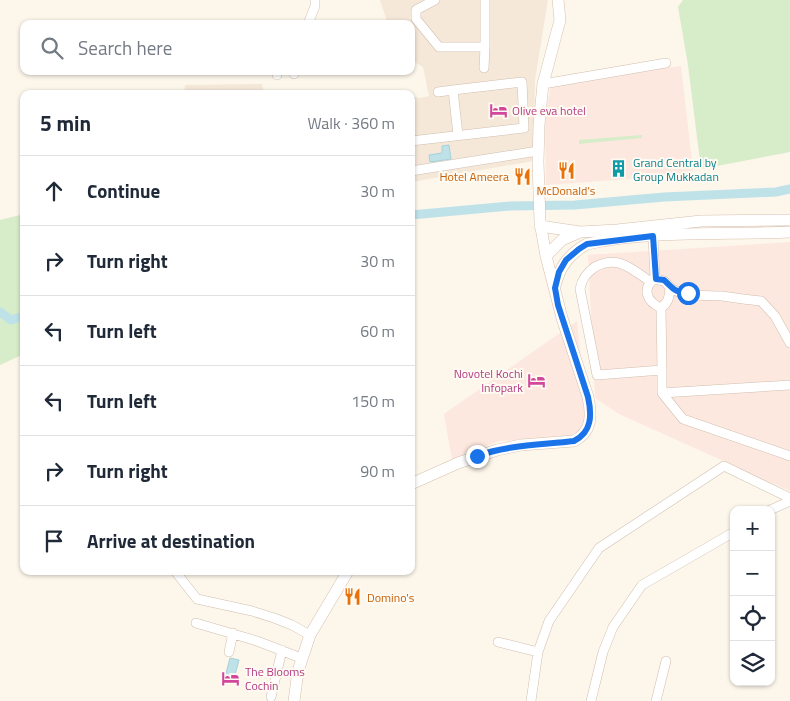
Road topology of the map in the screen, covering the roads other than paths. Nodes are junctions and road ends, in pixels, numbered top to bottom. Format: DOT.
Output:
graph roads {
  1 [pos="315,0"];
  2 [pos="435,0"];
  3 [pos="485,0"];
  4 [pos="558,0"];
  5 [pos="310,20"];
  6 [pos="485,47"];
  7 [pos="666,63"];
  8 [pos="484,68"];
  9 [pos="543,84"];
  10 [pos="454,90"];
  11 [pos="438,92"];
  12 [pos="458,135"];
  13 [pos="415,140"];
  14 [pos="538,151"];
  15 [pos="415,171"];
  16 [pos="745,220"];
  17 [pos="790,220"];
  18 [pos="540,224"];
  19 [pos="580,232"];
  20 [pos="790,232"];
  21 [pos="745,233"];
  22 [pos="653,236"];
  23 [pos="546,256"];
  24 [pos="653,281"];
  25 [pos="555,288"];
  26 [pos="670,288"];
  27 [pos="661,308"];
  28 [pos="790,343"];
  29 [pos="662,370"];
  30 [pos="790,385"];
  31 [pos="662,394"];
  32 [pos="790,456"];
  33 [pos="415,482"];
  34 [pos="790,498"];
  35 [pos="790,502"];
  36 [pos="775,508"];
  37 [pos="730,534"];
  38 [pos="178,575"];
  39 [pos="346,575"];
  40 [pos="196,623"];
  41 [pos="233,633"];
  42 [pos="310,635"];
  43 [pos="498,642"];
  44 [pos="282,650"];
  45 [pos="229,652"];
  46 [pos="538,652"];
  47 [pos="301,658"];
  48 [pos="666,661"];
  49 [pos="271,697"];
  50 [pos="294,701"];
  51 [pos="531,701"];
  52 [pos="591,701"];
  53 [pos="656,701"];
  1 -- 5 [label="street"];
  2 -- 6 [label="street"];
  3 -- 6 [label="street"];
  4 -- 9 [label="main road"];
  6 -- 8 [label="street"];
  7 -- 9 [label="street"];
  9 -- 14 [label="main road"];
  10 -- 11 [label="street"];
  10 -- 12 [label="street"];
  10 -- 12 [label="street"];
  12 -- 13 [label="street"];
  14 -- 15 [label="street"];
  14 -- 18 [label="main road"];
  16 -- 17 [label="main road"];
  16 -- 19 [label="main road"];
  16 -- 21 [label="main road"];
  18 -- 19 [label="main road"];
  18 -- 23 [label="main road"];
  19 -- 23 [label="main road"];
  20 -- 21 [label="main road"];
  21 -- 22 [label="main road"];
  22 -- 24 [label="street"];
  22 -- 25 [label="main road"];
  23 -- 25 [label="main road"];
  24 -- 26 [label="street"];
  24 -- 27 [label="street"];
  24 -- 29 [label="street"];
  25 -- 33 [label="main road"];
  26 -- 27 [label="street"];
  26 -- 28 [label="street"];
  27 -- 29 [label="street"];
  29 -- 31 [label="street"];
  30 -- 31 [label="street"];
  31 -- 32 [label="street"];
  34 -- 46 [label="street"];
  35 -- 36 [label="street"];
  37 -- 52 [label="street"];
  38 -- 42 [label="street"];
  39 -- 42 [label="main road"];
  40 -- 41 [label="street"];
  41 -- 44 [label="street"];
  41 -- 45 [label="street"];
  42 -- 47 [label="main road"];
  43 -- 46 [label="street"];
  44 -- 47 [label="street"];
  44 -- 49 [label="street"];
  46 -- 51 [label="street"];
  47 -- 50 [label="main road"];
  48 -- 53 [label="street"];
}
